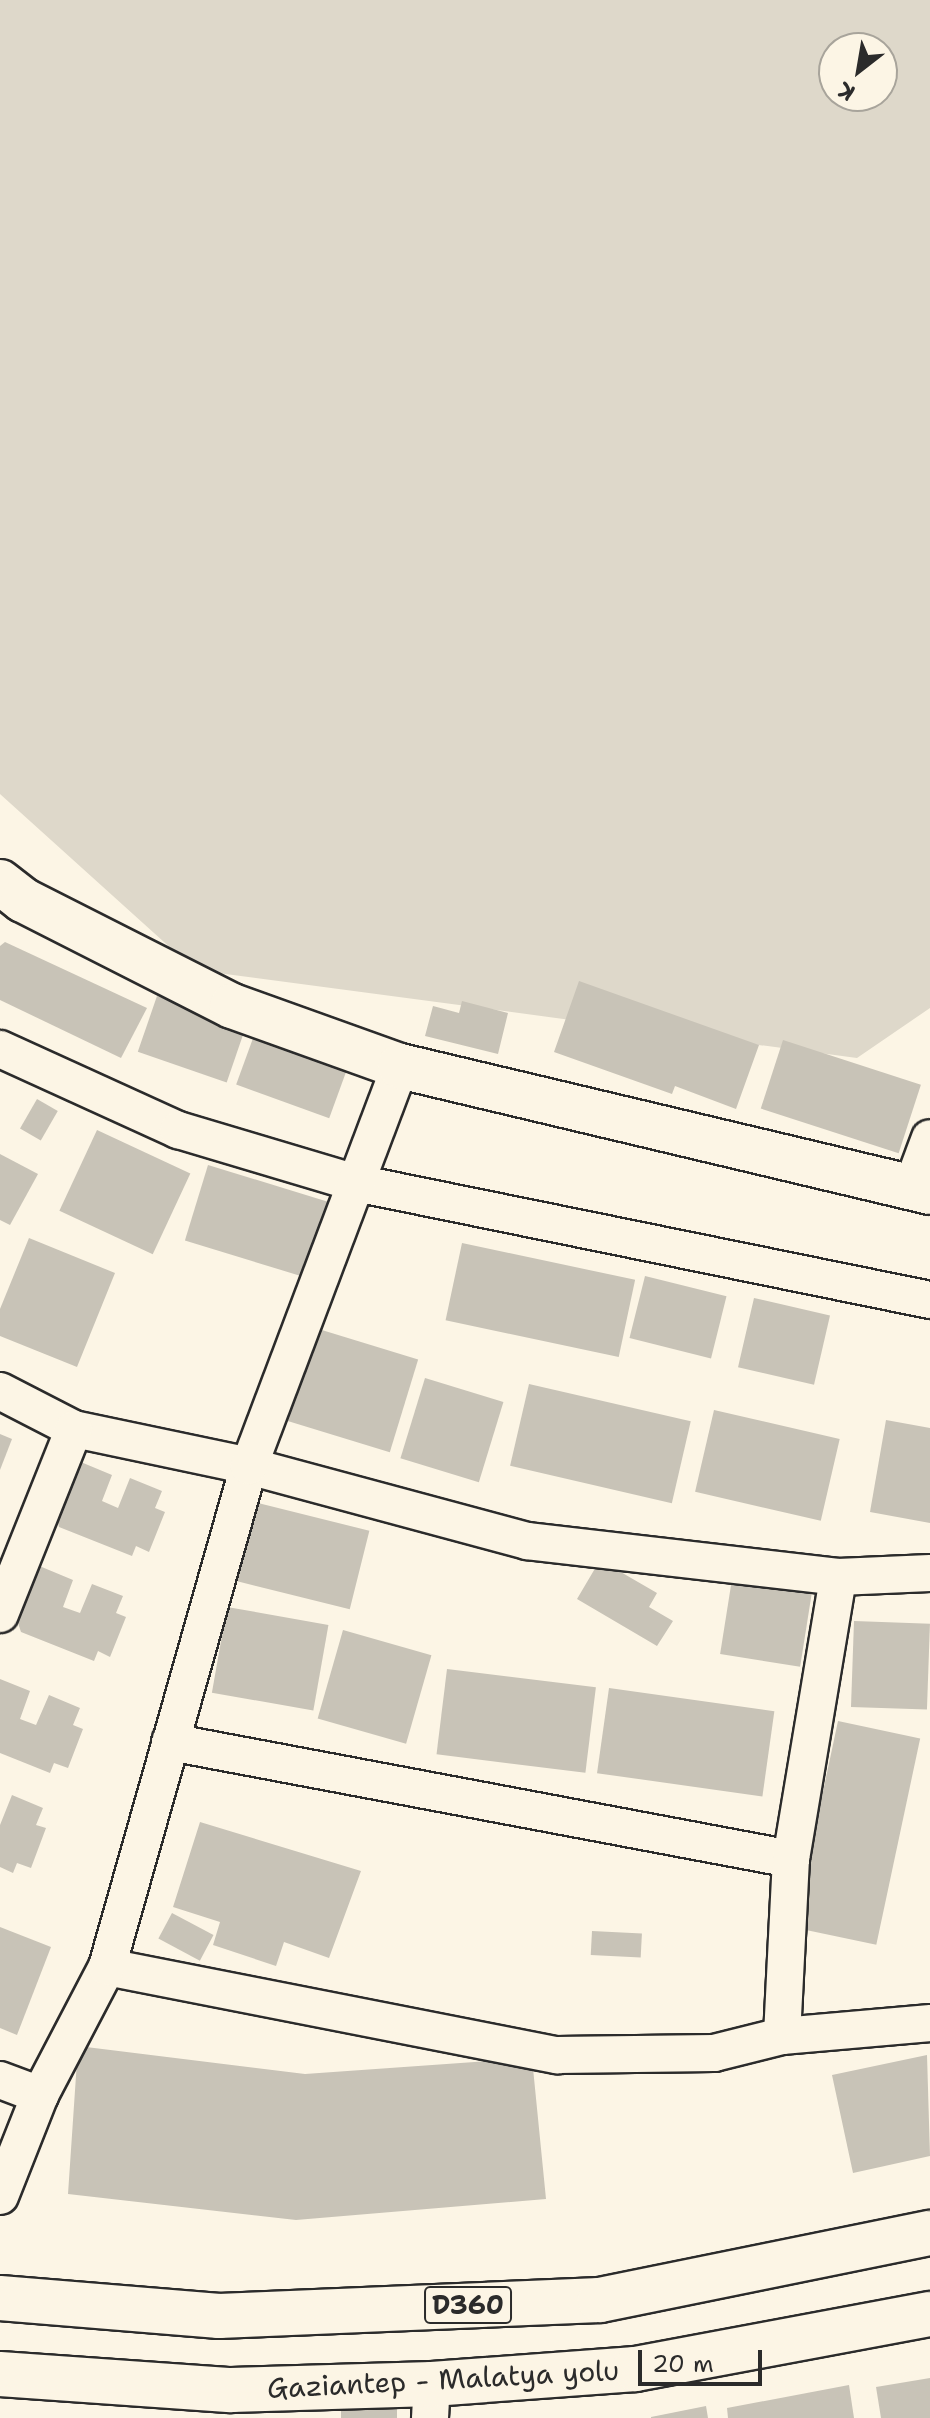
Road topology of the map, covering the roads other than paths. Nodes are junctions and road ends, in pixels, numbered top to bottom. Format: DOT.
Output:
graph roads {
  1 [pos="8,886"];
  2 [pos="0,1049"];
  3 [pos="400,1066"];
  4 [pos="930,1138"];
  5 [pos="356,1183"];
  6 [pos="920,1190"];
  7 [pos="930,1300"];
  8 [pos="0,1391"];
  9 [pos="74,1429"];
  10 [pos="249,1466"];
  11 [pos="930,1573"];
  12 [pos="838,1577"];
  13 [pos="0,1614"];
  14 [pos="170,1742"];
  15 [pos="791,1859"];
  16 [pos="107,1967"];
  17 [pos="930,2023"];
  18 [pos="782,2036"];
  19 [pos="0,2080"];
  20 [pos="40,2095"];
  21 [pos="0,2196"];
  22 [pos="930,2233"];
  23 [pos="0,2298"];
  24 [pos="930,2314"];
  25 [pos="0,2374"];
  26 [pos="431,2401"];
  1 -- 3 [label="main road"];
  2 -- 5 [label="street"];
  3 -- 5 [label="street"];
  3 -- 6 [label="main road"];
  4 -- 6 [label="street"];
  5 -- 7 [label="street"];
  5 -- 10 [label="street"];
  8 -- 9 [label="street"];
  9 -- 10 [label="street"];
  9 -- 13 [label="street"];
  10 -- 12 [label="street"];
  10 -- 14 [label="street"];
  11 -- 12 [label="street"];
  12 -- 15 [label="street"];
  14 -- 15 [label="street"];
  14 -- 16 [label="street"];
  15 -- 18 [label="street"];
  16 -- 18 [label="street"];
  16 -- 20 [label="street"];
  17 -- 18 [label="street"];
  19 -- 20 [label="street"];
  20 -- 21 [label="street"];
  22 -- 23 [label="main road, D360"];
  24 -- 26 [label="main road, Gaziantep - Malatya yolu"];
  25 -- 26 [label="main road, Gaziantep - Malatya yolu"];
}
